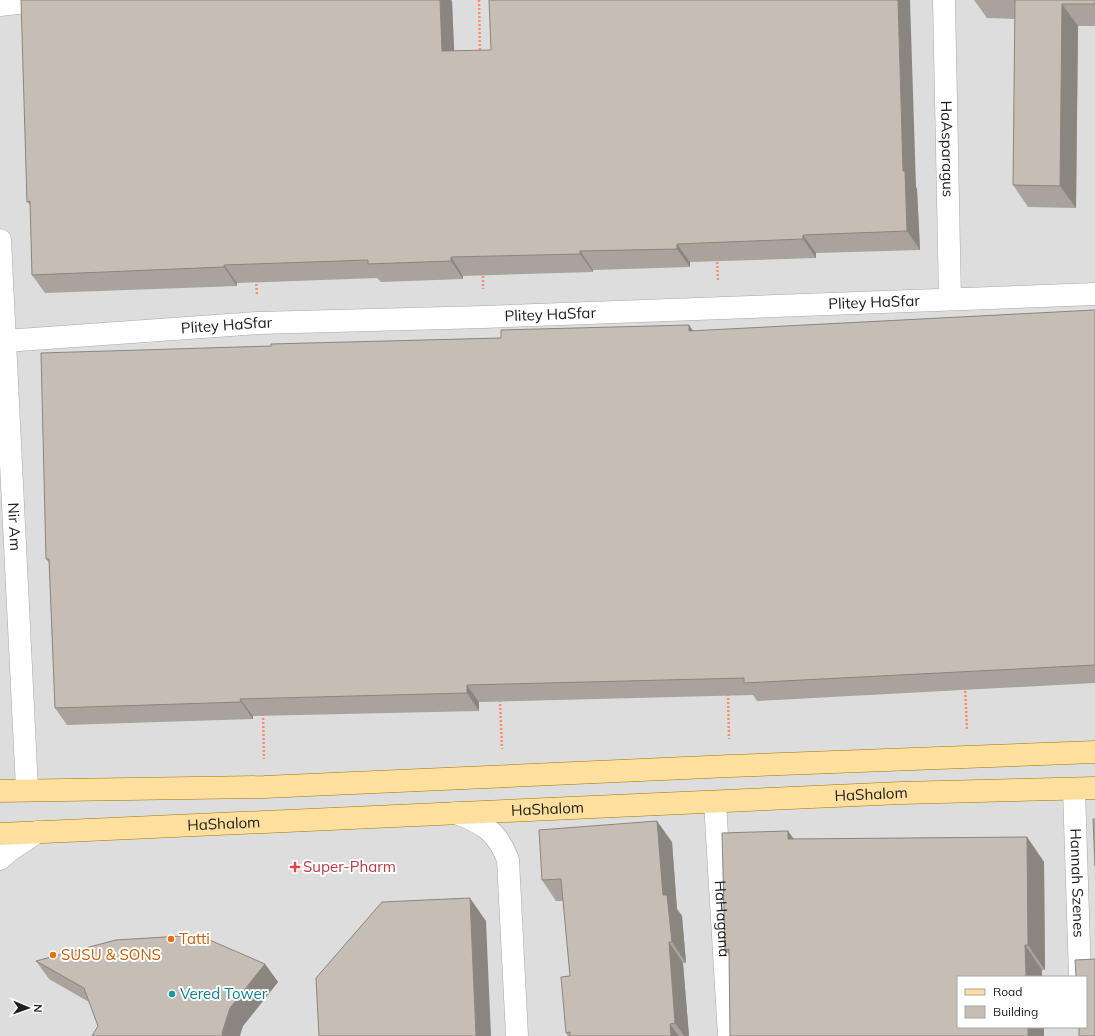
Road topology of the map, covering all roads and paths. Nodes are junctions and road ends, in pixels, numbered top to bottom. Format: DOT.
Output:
graph roads {
  1 [pos="43,0"];
  2 [pos="479,0"];
  3 [pos="944,0"];
  4 [pos="0,5"];
  5 [pos="480,56"];
  6 [pos="0,240"];
  7 [pos="716,252"];
  8 [pos="483,269"];
  9 [pos="256,276"];
  10 [pos="1095,294"];
  11 [pos="950,299"];
  12 [pos="720,307"];
  13 [pos="484,317"];
  14 [pos="258,323"];
  15 [pos="5,341"];
  16 [pos="728,686"];
  17 [pos="965,686"];
  18 [pos="500,697"];
  19 [pos="263,707"];
  20 [pos="1095,752"];
  21 [pos="968,758"];
  22 [pos="730,766"];
  23 [pos="504,776"];
  24 [pos="264,787"];
  25 [pos="27,789"];
  26 [pos="1084,789"];
  27 [pos="0,791"];
  28 [pos="715,802"];
  29 [pos="456,813"];
  30 [pos="37,832"];
  31 [pos="0,834"];
  32 [pos="0,859"];
  33 [pos="1080,976"];
  34 [pos="517,1036"];
  35 [pos="729,1036"];
  1 -- 4 [label="street"];
  2 -- 5 [label="path"];
  3 -- 11 [label="street, HaAsparagus"];
  6 -- 15 [label="street, Nir Am"];
  7 -- 12 [label="path"];
  8 -- 13 [label="path"];
  9 -- 14 [label="path"];
  10 -- 11 [label="street, Plitey HaSfar"];
  11 -- 12 [label="street, Plitey HaSfar"];
  12 -- 13 [label="street, Plitey HaSfar"];
  13 -- 14 [label="street, Plitey HaSfar"];
  14 -- 15 [label="street, Plitey HaSfar"];
  15 -- 25 [label="street, Nir Am"];
  16 -- 22 [label="path"];
  17 -- 21 [label="path"];
  18 -- 23 [label="path"];
  19 -- 24 [label="path"];
  20 -- 21 [label="main road"];
  21 -- 22 [label="main road"];
  22 -- 23 [label="main road"];
  23 -- 24 [label="main road"];
  24 -- 25 [label="main road"];
  25 -- 27 [label="main road"];
  26 -- 28 [label="main road, HaShalom"];
  26 -- 33 [label="street, Hannah Szenes"];
  28 -- 29 [label="main road, HaShalom"];
  28 -- 35 [label="street, HaHagana"];
  29 -- 30 [label="main road, HaShalom"];
  29 -- 34 [label="street"];
  30 -- 31 [label="main road, HaShalom"];
  30 -- 32 [label="street"];
}
